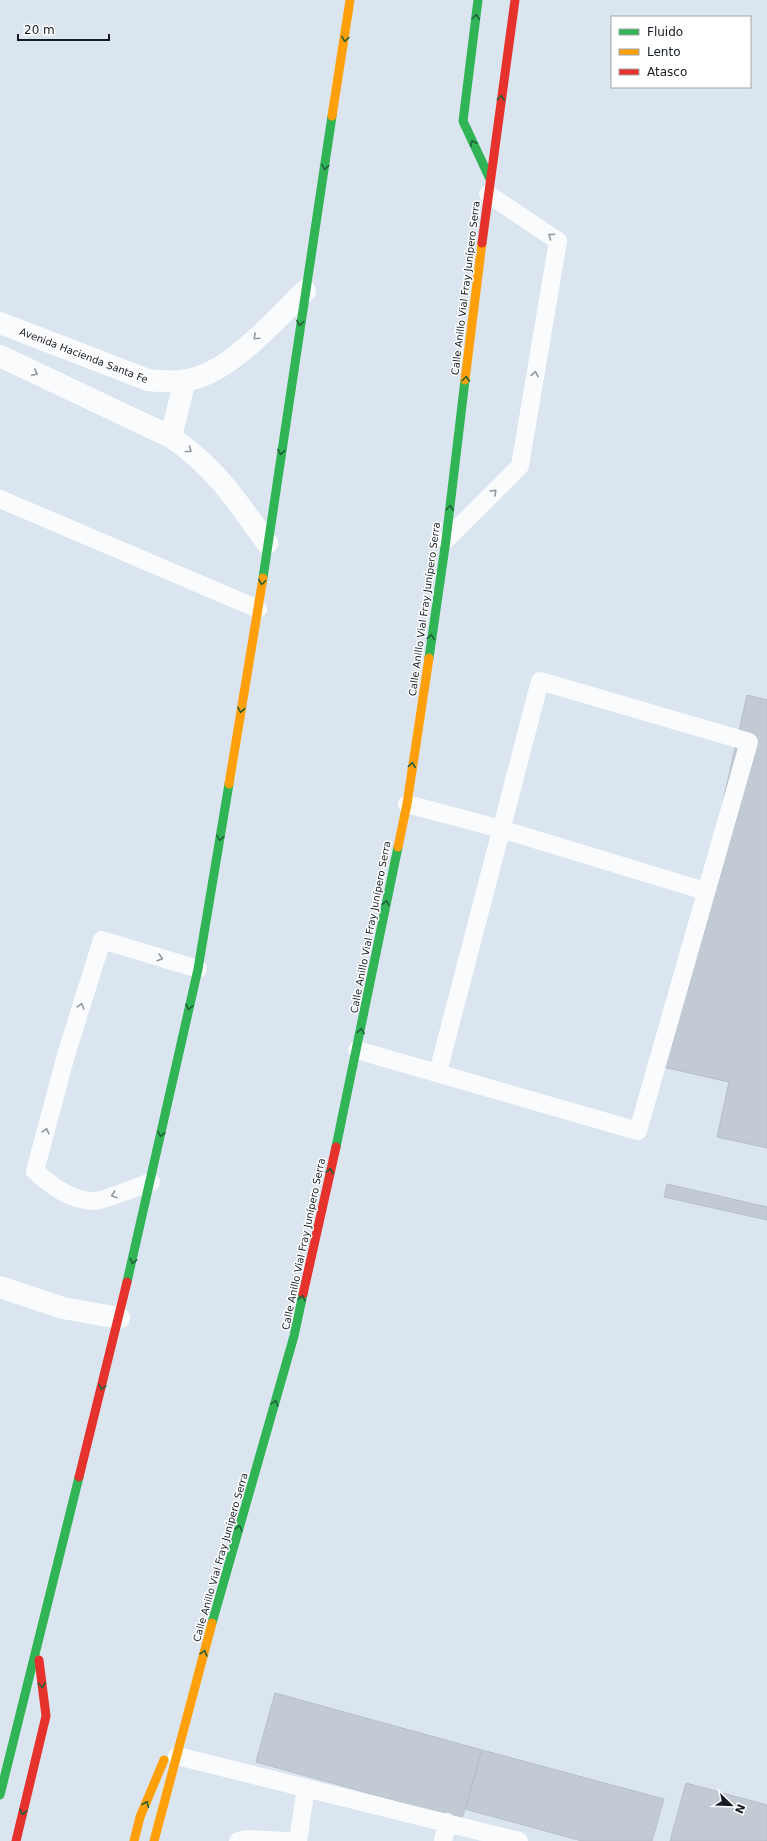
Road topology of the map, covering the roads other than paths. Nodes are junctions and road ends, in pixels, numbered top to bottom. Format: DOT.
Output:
graph roads {
  1 [pos="350,0"];
  2 [pos="478,0"];
  3 [pos="515,0"];
  4 [pos="489,186"];
  5 [pos="305,291"];
  6 [pos="0,323"];
  7 [pos="0,356"];
  8 [pos="184,380"];
  9 [pos="171,437"];
  10 [pos="0,499"];
  11 [pos="446,540"];
  12 [pos="267,543"];
  13 [pos="258,610"];
  14 [pos="407,804"];
  15 [pos="501,830"];
  16 [pos="705,891"];
  17 [pos="198,969"];
  18 [pos="357,1050"];
  19 [pos="438,1072"];
  20 [pos="151,1182"];
  21 [pos="0,1287"];
  22 [pos="119,1318"];
  23 [pos="37,1647"];
  24 [pos="193,1691"];
  25 [pos="177,1756"];
  26 [pos="306,1788"];
  27 [pos="0,1795"];
  28 [pos="447,1822"];
  29 [pos="16,1841"];
  30 [pos="134,1841"];
  31 [pos="154,1841"];
  32 [pos="238,1841"];
  33 [pos="287,1841"];
  34 [pos="298,1841"];
  35 [pos="443,1841"];
  36 [pos="519,1841"];
  1 -- 5 [label="highway, one-way"];
  4 -- 2 [label="highway, one-way"];
  4 -- 3 [label="highway, Calle Anillo Vial Fray Junípero Serra, one-way"];
  11 -- 4 [label="highway, Calle Anillo Vial Fray Junípero Serra, one-way"];
  11 -- 4 [label="lane, one-way"];
  5 -- 8 [label="street, Avenida Hacienda Santa Fe, one-way"];
  5 -- 12 [label="highway, one-way"];
  6 -- 8 [label="street, Avenida Hacienda Santa Fe"];
  7 -- 9 [label="street, one-way"];
  8 -- 9 [label="street"];
  9 -- 12 [label="street, one-way"];
  10 -- 13 [label="lane"];
  14 -- 11 [label="highway, Calle Anillo Vial Fray Junípero Serra, one-way"];
  12 -- 13 [label="highway, one-way"];
  13 -- 17 [label="highway, one-way"];
  14 -- 15 [label="lane"];
  18 -- 14 [label="highway, Calle Anillo Vial Fray Junípero Serra, one-way"];
  15 -- 16 [label="lane"];
  15 -- 16 [label="lane"];
  15 -- 19 [label="lane"];
  16 -- 19 [label="lane"];
  17 -- 20 [label="highway, one-way"];
  20 -- 17 [label="lane, one-way"];
  18 -- 19 [label="lane"];
  24 -- 18 [label="highway, Calle Anillo Vial Fray Junípero Serra, one-way"];
  20 -- 22 [label="highway, one-way"];
  21 -- 22 [label="street"];
  22 -- 23 [label="highway, one-way"];
  23 -- 27 [label="highway"];
  23 -- 29 [label="highway, one-way"];
  24 -- 25 [label="highway, Calle Anillo Vial Fray Junípero Serra"];
  30 -- 24 [label="highway, one-way"];
  25 -- 26 [label="lane"];
  25 -- 31 [label="highway, Calle Anillo Vial Fray Junípero Serra"];
  26 -- 28 [label="lane"];
  26 -- 34 [label="lane"];
  28 -- 35 [label="lane"];
  28 -- 36 [label="lane"];
  32 -- 33 [label="lane"];
}
